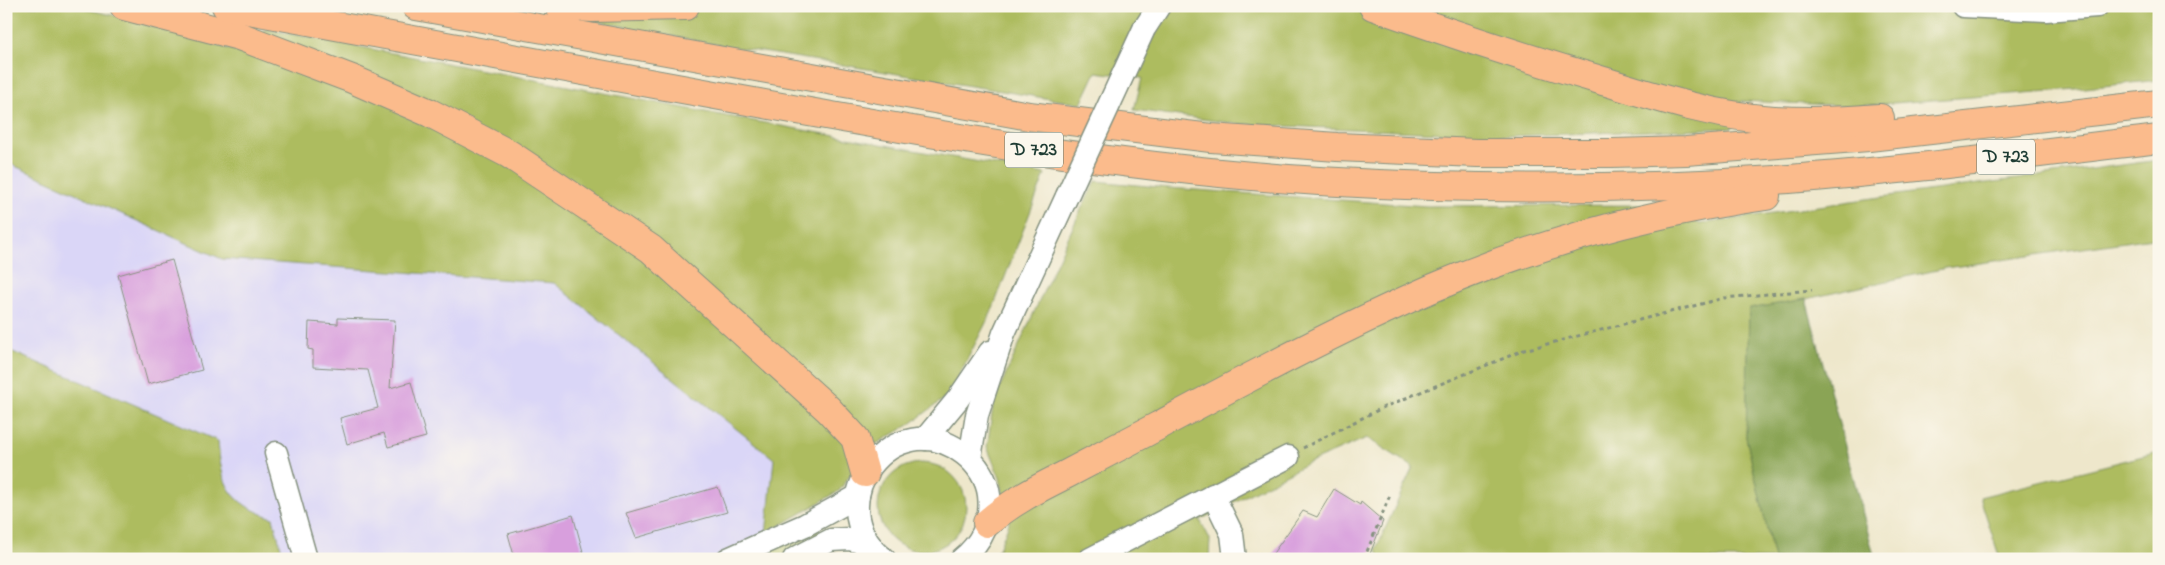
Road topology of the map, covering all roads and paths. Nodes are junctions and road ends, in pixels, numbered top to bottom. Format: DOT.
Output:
graph roads {
  1 [pos="124,6"];
  2 [pos="226,6"];
  3 [pos="416,6"];
  4 [pos="559,6"];
  5 [pos="685,6"];
  6 [pos="1150,6"];
  7 [pos="1159,6"];
  8 [pos="1373,6"];
  9 [pos="1963,6"];
  10 [pos="2097,6"];
  11 [pos="1144,28"];
  12 [pos="2159,104"];
  13 [pos="1987,124"];
  14 [pos="2159,139"];
  15 [pos="1853,174"];
  16 [pos="1812,290"];
  17 [pos="1004,333"];
  18 [pos="925,439"];
  19 [pos="276,454"];
  20 [pos="1288,457"];
  21 [pos="970,458"];
  22 [pos="861,485"];
  23 [pos="1214,495"];
  24 [pos="1390,495"];
  25 [pos="987,523"];
  26 [pos="877,552"];
  27 [pos="970,556"];
  28 [pos="306,559"];
  29 [pos="728,559"];
  30 [pos="794,559"];
  31 [pos="1090,559"];
  32 [pos="1235,559"];
  33 [pos="1364,559"];
  1 -- 22 [label="highway"];
  2 -- 15 [label="highway, D 723"];
  3 -- 13 [label="highway, D 723"];
  4 -- 5 [label="highway"];
  6 -- 11 [label="street"];
  7 -- 11 [label="street"];
  8 -- 13 [label="highway"];
  9 -- 10 [label="street"];
  11 -- 17 [label="street, bridge"];
  12 -- 13 [label="highway, D 723"];
  14 -- 15 [label="highway, D 723"];
  15 -- 25 [label="highway"];
  16 -- 20 [label="path"];
  17 -- 18 [label="street"];
  17 -- 21 [label="street"];
  18 -- 21 [label="street"];
  18 -- 22 [label="street"];
  19 -- 28 [label="street"];
  20 -- 23 [label="street"];
  21 -- 25 [label="street"];
  22 -- 26 [label="street"];
  22 -- 29 [label="street"];
  23 -- 31 [label="street"];
  23 -- 32 [label="street"];
  24 -- 33 [label="path"];
  25 -- 27 [label="street"];
  26 -- 30 [label="street"];
}
